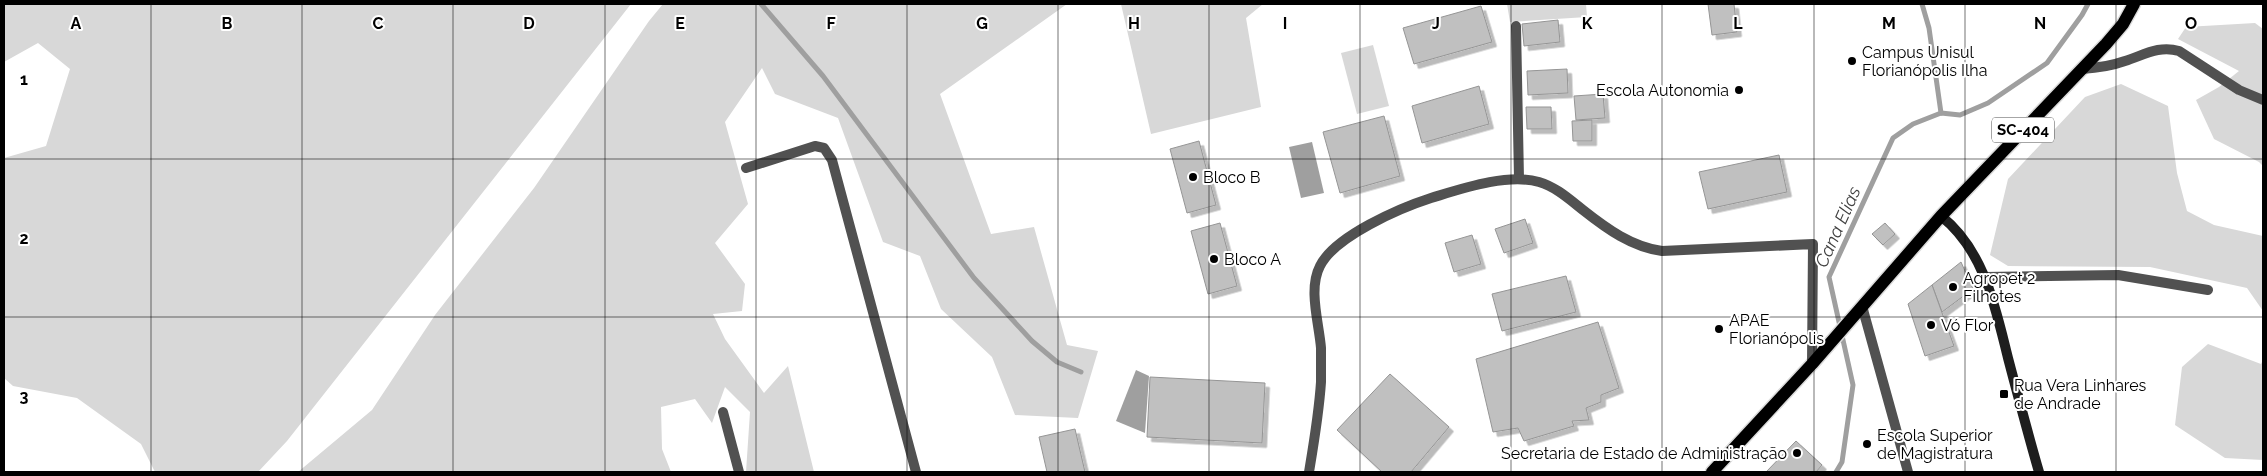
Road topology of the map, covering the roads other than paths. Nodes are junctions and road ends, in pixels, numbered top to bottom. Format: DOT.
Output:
graph roads {
  1 [pos="2134,4"];
  2 [pos="1516,26"];
  3 [pos="2082,69"];
  4 [pos="2263,100"];
  5 [pos="746,168"];
  6 [pos="1519,180"];
  7 [pos="1941,216"];
  8 [pos="1985,277"];
  9 [pos="2208,290"];
  10 [pos="1862,306"];
  11 [pos="1812,364"];
  12 [pos="723,412"];
  13 [pos="739,472"];
  14 [pos="916,472"];
  15 [pos="1309,472"];
  16 [pos="1712,472"];
  17 [pos="1908,472"];
  18 [pos="2039,472"];
  1 -- 3 [label="main road, SC-404"];
  2 -- 6 [label="street"];
  3 -- 4 [label="street"];
  3 -- 7 [label="main road, SC-404"];
  5 -- 14 [label="street"];
  6 -- 11 [label="street"];
  6 -- 15 [label="street"];
  7 -- 8 [label="main road"];
  7 -- 10 [label="main road, SC-404"];
  8 -- 9 [label="street"];
  8 -- 18 [label="main road"];
  10 -- 11 [label="main road, SC-404"];
  10 -- 17 [label="street"];
  11 -- 16 [label="main road, SC-404"];
  12 -- 13 [label="street"];
}
